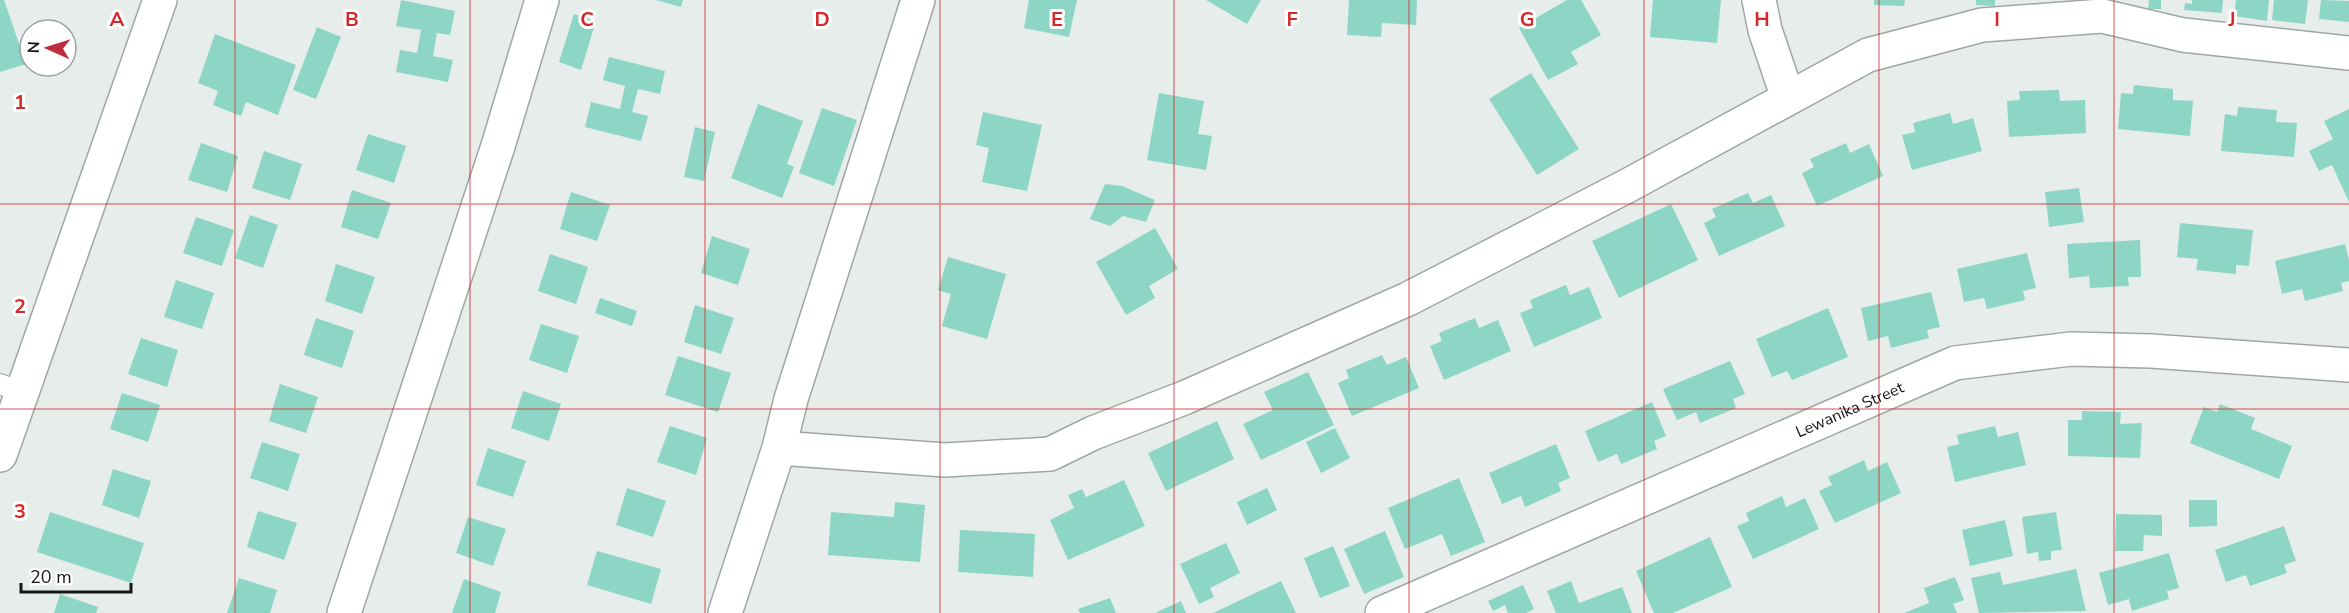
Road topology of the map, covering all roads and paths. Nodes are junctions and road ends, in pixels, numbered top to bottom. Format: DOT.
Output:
graph roads {
  1 [pos="160,0"];
  2 [pos="542,0"];
  3 [pos="918,0"];
  4 [pos="1759,0"];
  5 [pos="2101,8"];
  6 [pos="2349,53"];
  7 [pos="1788,98"];
  8 [pos="2349,365"];
  9 [pos="11,388"];
  10 [pos="780,448"];
  11 [pos="0,455"];
  12 [pos="344,613"];
  13 [pos="725,613"];
  14 [pos="1382,613"];
  1 -- 9 [label="street"];
  2 -- 12 [label="street"];
  3 -- 10 [label="street"];
  4 -- 7 [label="street"];
  5 -- 6 [label="street"];
  5 -- 7 [label="street"];
  7 -- 10 [label="street"];
  8 -- 14 [label="street, Lewanika Street"];
  9 -- 11 [label="street"];
  10 -- 13 [label="street"];
}
